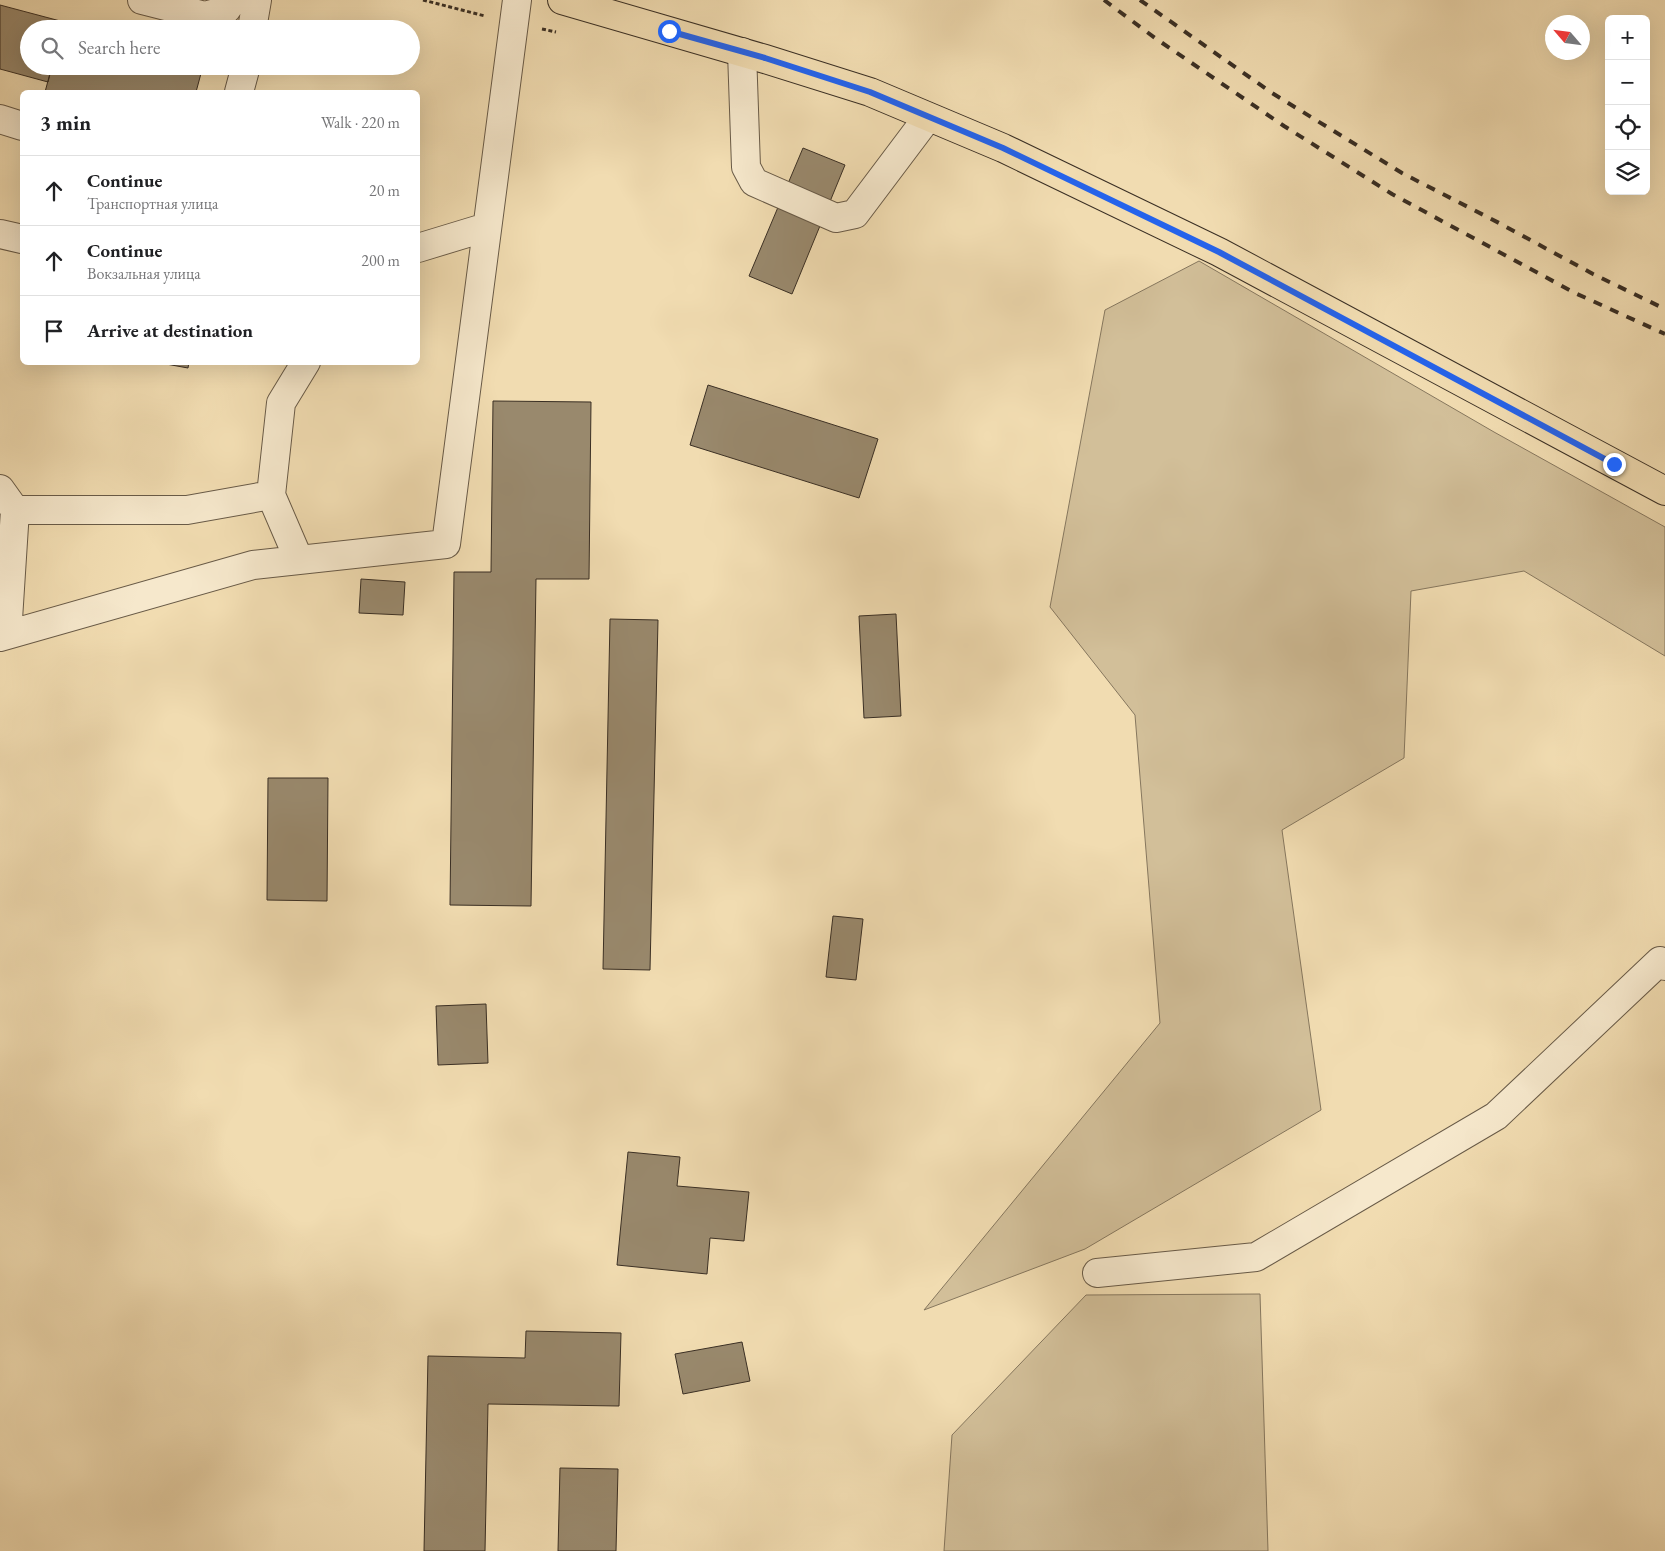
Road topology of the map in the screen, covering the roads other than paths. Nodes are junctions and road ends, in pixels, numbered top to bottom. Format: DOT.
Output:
graph roads {
  1 [pos="142,0"];
  2 [pos="234,0"];
  3 [pos="257,0"];
  4 [pos="517,0"];
  5 [pos="562,0"];
  6 [pos="254,20"];
  7 [pos="753,55"];
  8 [pos="244,75"];
  9 [pos="240,90"];
  10 [pos="928,117"];
  11 [pos="0,119"];
  12 [pos="20,125"];
  13 [pos="487,227"];
  14 [pos="0,234"];
  15 [pos="20,239"];
  16 [pos="420,247"];
  17 [pos="304,365"];
  18 [pos="1665,491"];
  19 [pos="271,495"];
  20 [pos="7,500"];
  21 [pos="299,560"];
  22 [pos="4,636"];
  23 [pos="1663,960"];
  24 [pos="1096,1273"];
  1 -- 2 [label="street"];
  3 -- 6 [label="street"];
  4 -- 13 [label="street"];
  5 -- 7 [label="main road"];
  7 -- 10 [label="main road"];
  7 -- 10 [label="street"];
  8 -- 9 [label="street"];
  10 -- 18 [label="main road"];
  11 -- 12 [label="street"];
  13 -- 16 [label="street"];
  13 -- 21 [label="street"];
  14 -- 15 [label="street"];
  17 -- 19 [label="street"];
  19 -- 20 [label="street"];
  19 -- 21 [label="street"];
  20 -- 22 [label="street"];
  21 -- 22 [label="street"];
  23 -- 24 [label="street"];
}
